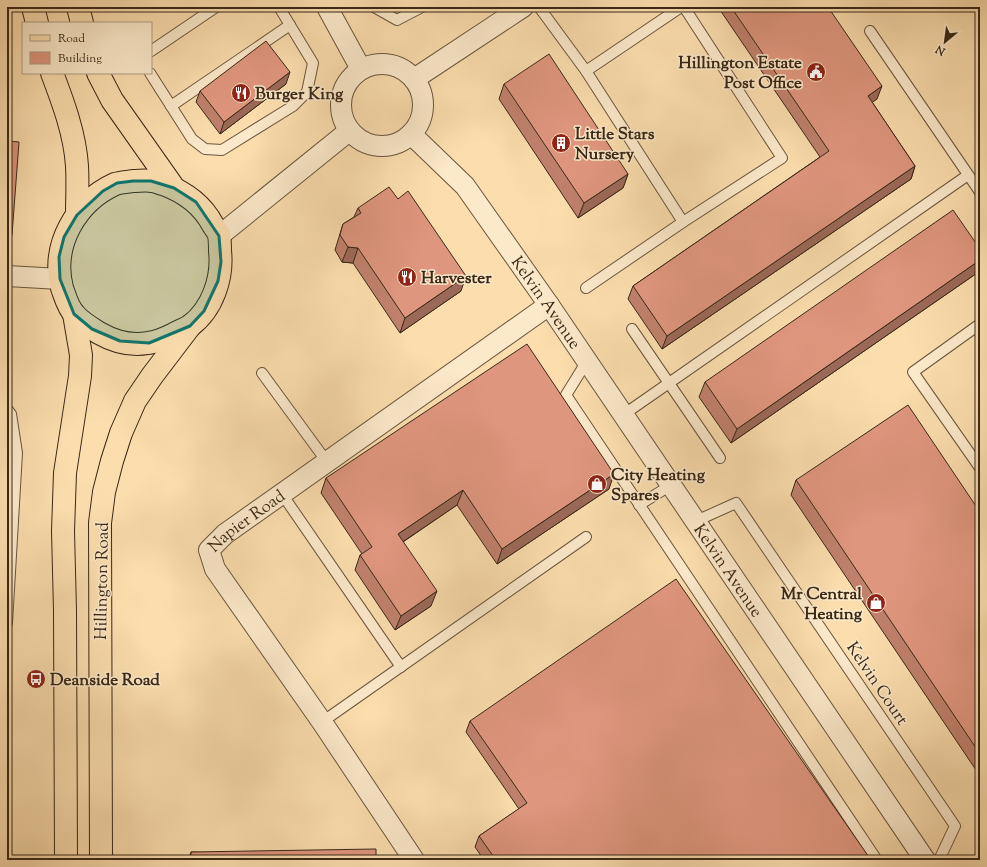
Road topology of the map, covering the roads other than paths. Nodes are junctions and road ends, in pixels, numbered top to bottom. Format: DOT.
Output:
graph roads {
  1 [pos="34,7"];
  2 [pos="78,7"];
  3 [pos="216,7"];
  4 [pos="278,7"];
  5 [pos="326,7"];
  6 [pos="374,7"];
  7 [pos="422,7"];
  8 [pos="523,7"];
  9 [pos="539,7"];
  10 [pos="682,7"];
  11 [pos="37,22"];
  12 [pos="82,22"];
  13 [pos="290,25"];
  14 [pos="870,31"];
  15 [pos="152,50"];
  16 [pos="361,70"];
  17 [pos="586,71"];
  18 [pos="52,74"];
  19 [pos="99,74"];
  20 [pos="151,74"];
  21 [pos="414,79"];
  22 [pos="171,106"];
  23 [pos="349,131"];
  24 [pos="411,134"];
  25 [pos="968,175"];
  26 [pos="174,188"];
  27 [pos="980,192"];
  28 [pos="77,215"];
  29 [pos="683,222"];
  30 [pos="219,236"];
  31 [pos="7,276"];
  32 [pos="60,279"];
  33 [pos="586,288"];
  34 [pos="549,305"];
  35 [pos="74,314"];
  36 [pos="980,324"];
  37 [pos="190,326"];
  38 [pos="632,329"];
  39 [pos="587,361"];
  40 [pos="262,373"];
  41 [pos="669,383"];
  42 [pos="7,408"];
  43 [pos="623,415"];
  44 [pos="720,458"];
  45 [pos="326,462"];
  46 [pos="980,468"];
  47 [pos="671,485"];
  48 [pos="282,494"];
  49 [pos="639,504"];
  50 [pos="696,521"];
  51 [pos="586,537"];
  52 [pos="8,596"];
  53 [pos="7,623"];
  54 [pos="401,666"];
  55 [pos="322,722"];
  56 [pos="66,860"];
  57 [pos="101,860"];
  58 [pos="414,860"];
  59 [pos="877,860"];
  60 [pos="925,860"];
  61 [pos="939,860"];
  1 -- 11 [label="main road"];
  2 -- 12 [label="main road"];
  3 -- 15 [label="lane"];
  4 -- 13 [label="lane"];
  5 -- 16 [label="street"];
  6 -- 7 [label="lane"];
  8 -- 21 [label="street"];
  9 -- 17 [label="lane"];
  10 -- 17 [label="lane"];
  10 -- 29 [label="lane"];
  13 -- 22 [label="lane"];
  13 -- 22 [label="lane"];
  14 -- 25 [label="lane"];
  16 -- 21 [label="street"];
  16 -- 23 [label="street"];
  17 -- 29 [label="lane"];
  18 -- 28 [label="main road"];
  19 -- 26 [label="main road"];
  20 -- 22 [label="lane"];
  21 -- 24 [label="street"];
  23 -- 24 [label="street"];
  23 -- 30 [label="street"];
  24 -- 34 [label="street, Kelvin Avenue"];
  25 -- 27 [label="lane"];
  25 -- 41 [label="lane"];
  26 -- 28 [label="main road"];
  26 -- 30 [label="main road"];
  28 -- 32 [label="main road"];
  29 -- 33 [label="lane"];
  30 -- 37 [label="main road"];
  31 -- 32 [label="street"];
  32 -- 35 [label="main road"];
  34 -- 39 [label="street, Kelvin Avenue"];
  34 -- 45 [label="street, Napier Road"];
  35 -- 37 [label="main road"];
  35 -- 56 [label="main road, Hillington Road"];
  36 -- 46 [label="lane"];
  37 -- 57 [label="main road, Hillington Road"];
  38 -- 41 [label="lane"];
  39 -- 43 [label="street, Kelvin Avenue"];
  39 -- 49 [label="lane"];
  40 -- 45 [label="lane"];
  41 -- 43 [label="lane"];
  41 -- 44 [label="lane"];
  42 -- 52 [label="lane"];
  43 -- 47 [label="street, Kelvin Avenue"];
  45 -- 48 [label="street, Napier Road"];
  47 -- 49 [label="lane"];
  47 -- 50 [label="street, Kelvin Avenue"];
  48 -- 54 [label="lane"];
  48 -- 55 [label="street, Napier Road"];
  49 -- 59 [label="lane"];
  50 -- 60 [label="street, Kelvin Avenue"];
  50 -- 61 [label="lane, Kelvin Court"];
  51 -- 54 [label="lane"];
  52 -- 53 [label="lane"];
  54 -- 55 [label="lane"];
  55 -- 58 [label="street, Napier Road"];
}
